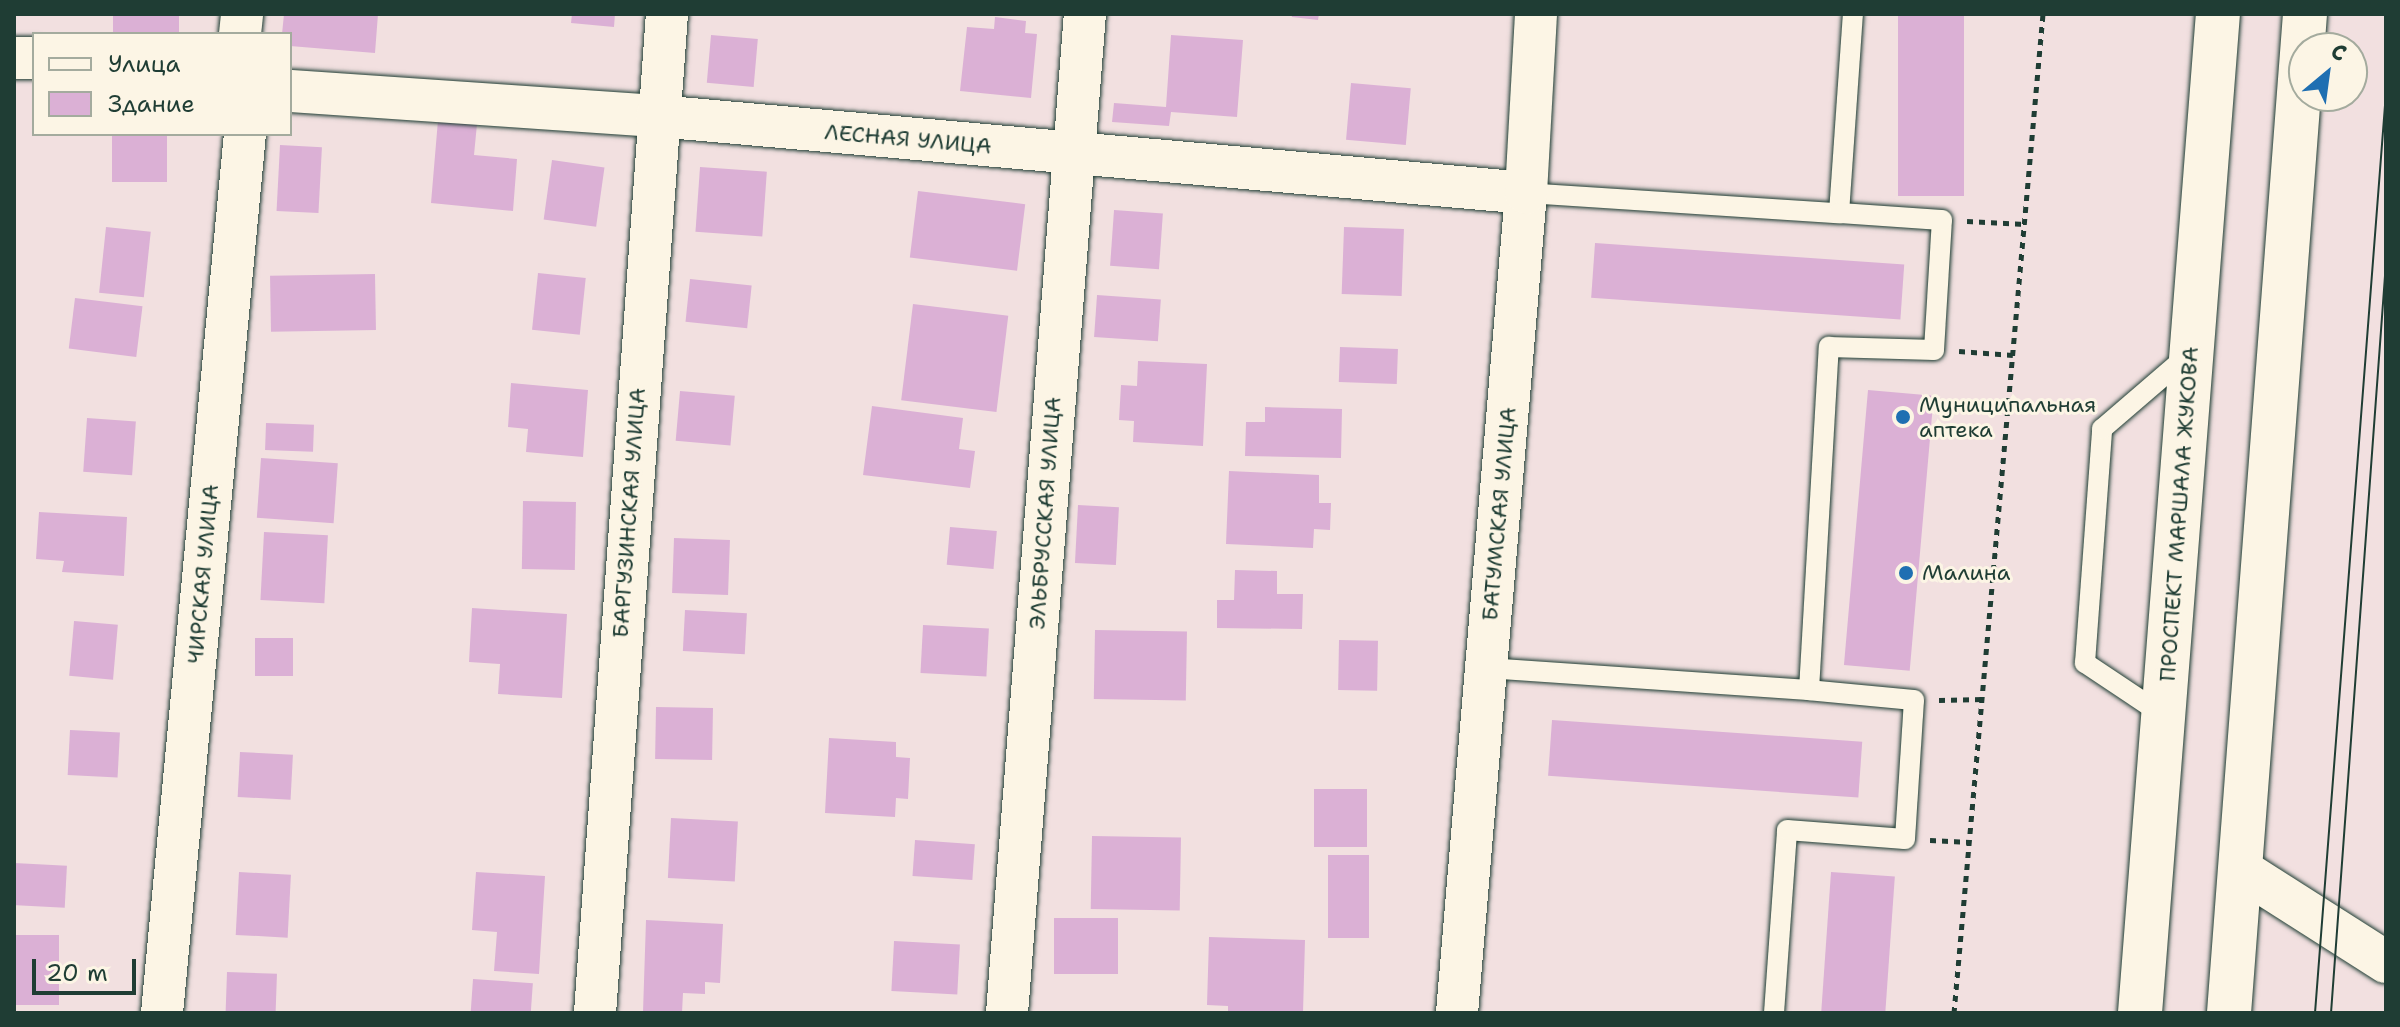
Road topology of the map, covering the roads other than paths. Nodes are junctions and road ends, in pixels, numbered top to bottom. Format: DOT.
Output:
graph roads {
  1 [pos="667,14"];
  2 [pos="1085,14"];
  3 [pos="1536,14"];
  4 [pos="1853,14"];
  5 [pos="2218,14"];
  6 [pos="2305,14"];
  7 [pos="292,91"];
  8 [pos="657,116"];
  9 [pos="245,136"];
  10 [pos="1072,154"];
  11 [pos="1526,193"];
  12 [pos="1839,213"];
  13 [pos="2191,352"];
  14 [pos="1486,668"];
  15 [pos="1809,690"];
  16 [pos="2163,715"];
  17 [pos="2240,869"];
  18 [pos="2386,962"];
  19 [pos="162,1013"];
  20 [pos="595,1013"];
  21 [pos="1007,1013"];
  22 [pos="1457,1013"];
  23 [pos="1774,1013"];
  24 [pos="2140,1013"];
  25 [pos="2229,1013"];
  1 -- 8 [label="street, БАРГУЗИНСКАЯ УЛИЦА"];
  2 -- 10 [label="street, ЭЛЬБРУССКАЯ УЛИЦА"];
  3 -- 11 [label="street, БАТУМСКАЯ УЛИЦА"];
  4 -- 12 [label="lane"];
  5 -- 13 [label="highway, ПРОСПЕКТ МАРШАЛА ЖУКОВА"];
  6 -- 17 [label="highway"];
  7 -- 8 [label="street, ЛЕСНАЯ УЛИЦА"];
  8 -- 10 [label="street, ЛЕСНАЯ УЛИЦА"];
  8 -- 20 [label="street, БАРГУЗИНСКАЯ УЛИЦА"];
  9 -- 19 [label="street, ЧИРСКАЯ УЛИЦА"];
  10 -- 11 [label="street, ЛЕСНАЯ УЛИЦА"];
  10 -- 21 [label="street, ЭЛЬБРУССКАЯ УЛИЦА"];
  11 -- 12 [label="lane"];
  11 -- 14 [label="street, БАТУМСКАЯ УЛИЦА"];
  12 -- 15 [label="lane"];
  13 -- 16 [label="highway, ПРОСПЕКТ МАРШАЛА ЖУКОВА"];
  13 -- 16 [label="lane"];
  14 -- 15 [label="lane"];
  14 -- 22 [label="street, БАТУМСКАЯ УЛИЦА"];
  15 -- 23 [label="lane"];
  16 -- 24 [label="highway, ПРОСПЕКТ МАРШАЛА ЖУКОВА"];
  17 -- 18 [label="street"];
  17 -- 25 [label="highway"];
}
